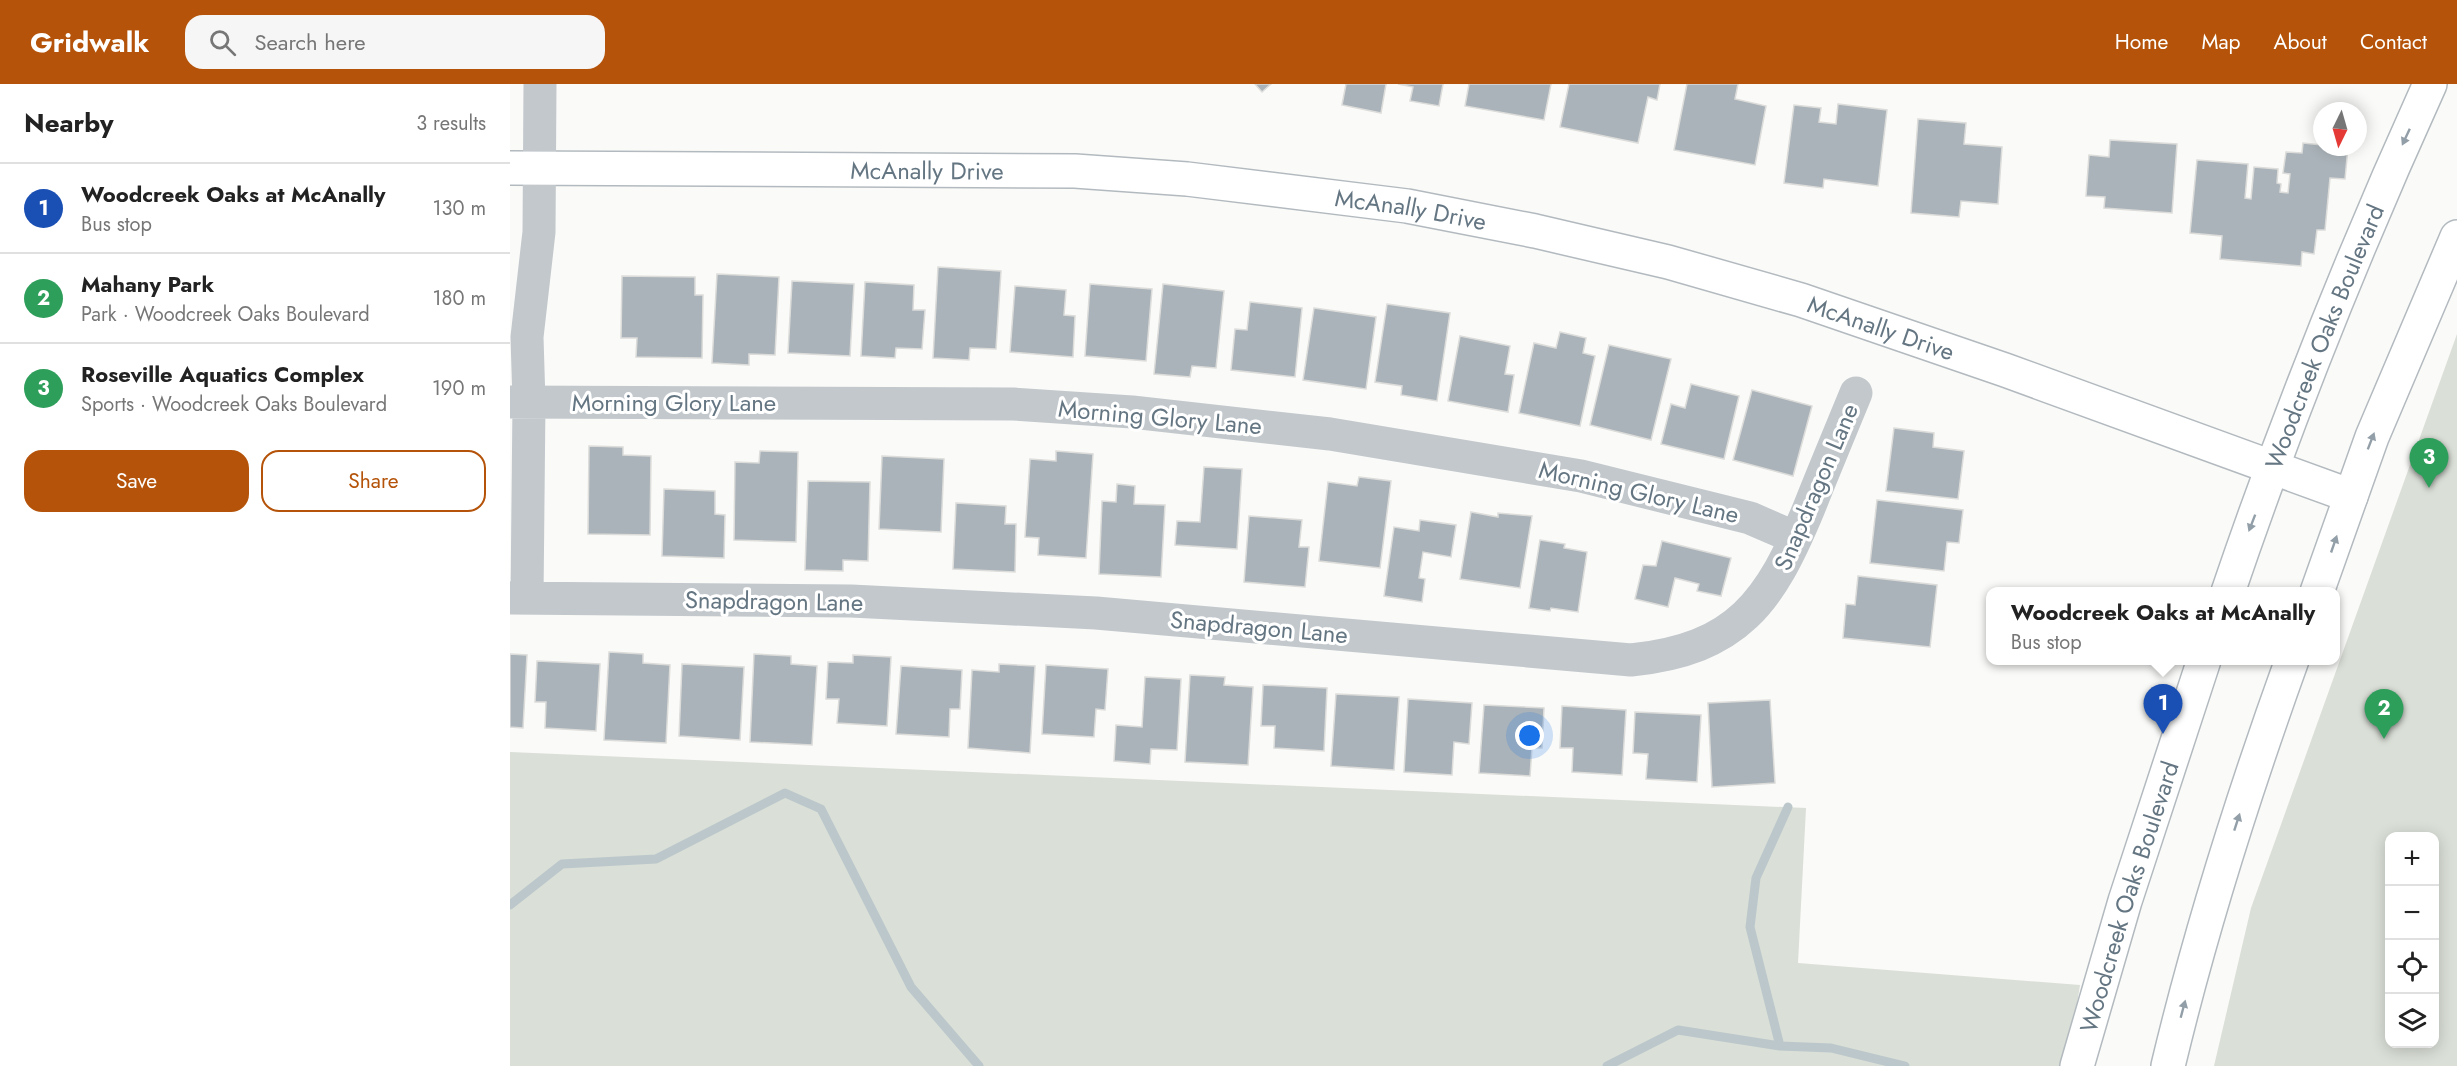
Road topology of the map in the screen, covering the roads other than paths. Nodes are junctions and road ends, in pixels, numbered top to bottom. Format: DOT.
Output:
graph roads {
  1 [pos="540,84"];
  2 [pos="2430,84"];
  3 [pos="525,168"];
  4 [pos="2457,237"];
  5 [pos="1856,393"];
  6 [pos="520,402"];
  7 [pos="2273,468"];
  8 [pos="2351,496"];
  9 [pos="1796,538"];
  10 [pos="2229,587"];
  11 [pos="2319,587"];
  12 [pos="518,598"];
  13 [pos="2202,665"];
  14 [pos="2290,665"];
  15 [pos="2077,1066"];
  16 [pos="2168,1066"];
  1 -- 3 [label="street"];
  2 -- 7 [label="main road, Woodcreek Oaks Boulevard, one-way"];
  3 -- 6 [label="street"];
  3 -- 7 [label="main road, McAnally Drive"];
  8 -- 4 [label="main road, one-way"];
  5 -- 9 [label="street, Snapdragon Lane"];
  6 -- 9 [label="street, Morning Glory Lane"];
  6 -- 12 [label="street"];
  7 -- 8 [label="main road, McAnally Drive"];
  7 -- 10 [label="main road, Woodcreek Oaks Boulevard, one-way"];
  11 -- 8 [label="main road, one-way"];
  9 -- 12 [label="street, Snapdragon Lane"];
  13 -- 15 [label="main road, Woodcreek Oaks Boulevard"];
  16 -- 14 [label="main road, one-way"];
}
